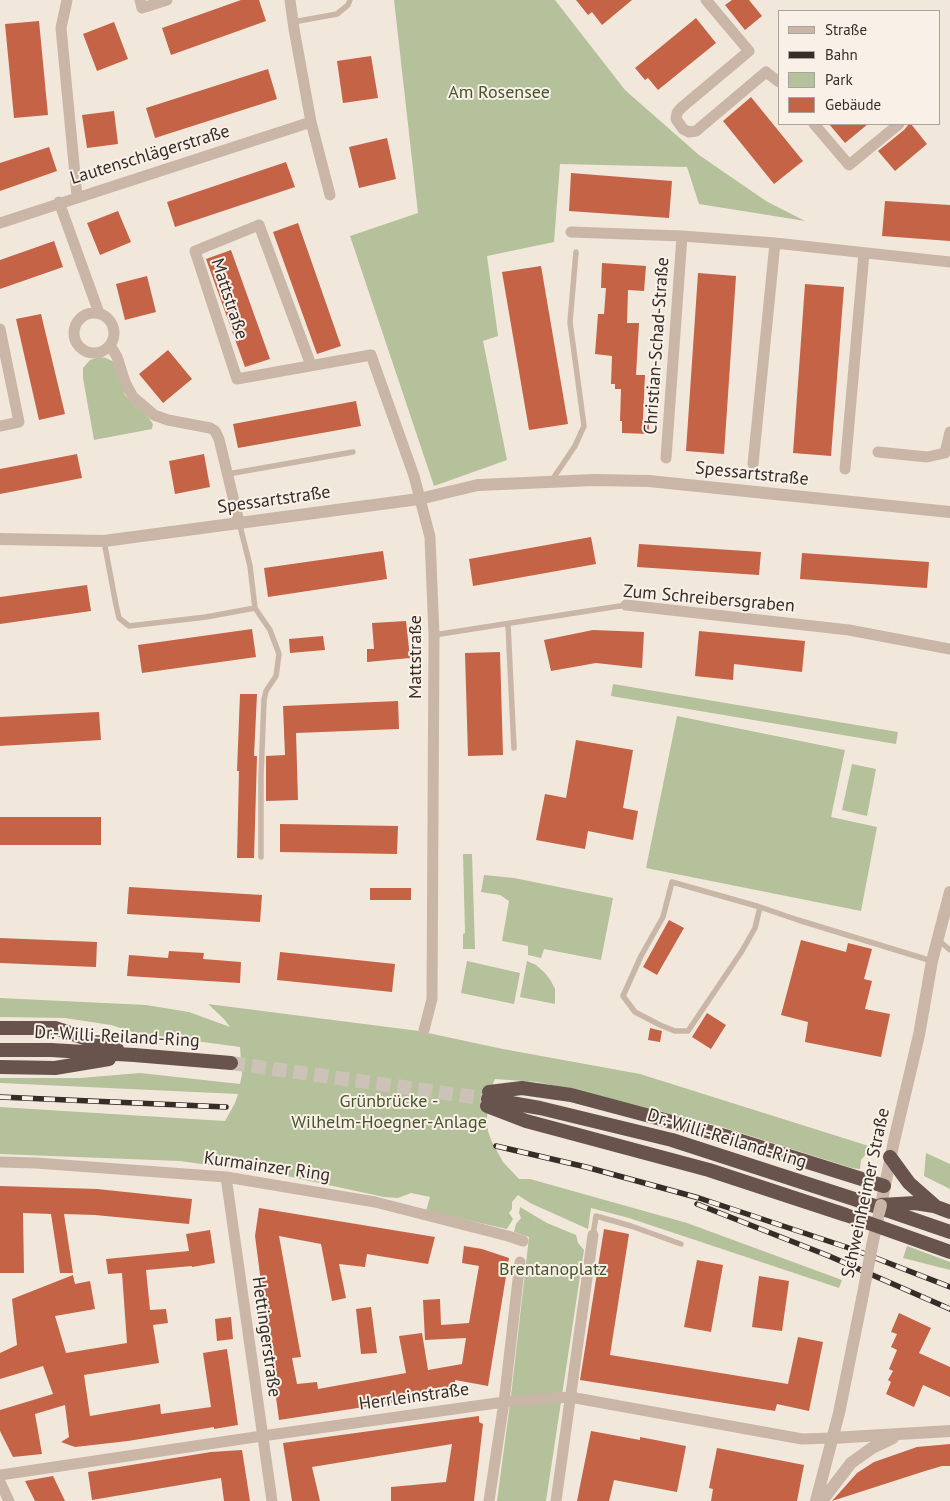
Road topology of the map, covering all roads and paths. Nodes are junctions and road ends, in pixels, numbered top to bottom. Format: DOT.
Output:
graph roads {
  1 [pos="67,0"];
  2 [pos="140,0"];
  3 [pos="167,0"];
  4 [pos="290,0"];
  5 [pos="350,0"];
  6 [pos="706,0"];
  7 [pos="293,22"];
  8 [pos="778,80"];
  9 [pos="311,122"];
  10 [pos="815,125"];
  11 [pos="898,125"];
  12 [pos="330,195"];
  13 [pos="77,196"];
  14 [pos="59,202"];
  15 [pos="0,223"];
  16 [pos="571,232"];
  17 [pos="682,236"];
  18 [pos="775,243"];
  19 [pos="576,252"];
  20 [pos="864,253"];
  21 [pos="950,262"];
  22 [pos="99,313"];
  23 [pos="0,329"];
  24 [pos="110,345"];
  25 [pos="311,365"];
  26 [pos="0,426"];
  27 [pos="950,432"];
  28 [pos="353,452"];
  29 [pos="878,452"];
  30 [pos="666,458"];
  31 [pos="753,464"];
  32 [pos="845,469"];
  33 [pos="228,474"];
  34 [pos="551,482"];
  35 [pos="419,499"];
  36 [pos="950,512"];
  37 [pos="240,522"];
  38 [pos="0,539"];
  39 [pos="104,541"];
  40 [pos="626,605"];
  41 [pos="255,608"];
  42 [pos="508,625"];
  43 [pos="434,636"];
  44 [pos="950,649"];
  45 [pos="514,748"];
  46 [pos="261,857"];
  47 [pos="950,892"];
  48 [pos="760,907"];
  49 [pos="937,939"];
  50 [pos="950,950"];
  51 [pos="932,961"];
  52 [pos="0,1028"];
  53 [pos="424,1030"];
  54 [pos="0,1050"];
  55 [pos="134,1054"];
  56 [pos="231,1063"];
  57 [pos="0,1067"];
  58 [pos="488,1099"];
  59 [pos="890,1157"];
  60 [pos="0,1162"];
  61 [pos="226,1177"];
  62 [pos="881,1205"];
  63 [pos="934,1206"];
  64 [pos="950,1212"];
  65 [pos="950,1232"];
  66 [pos="593,1235"];
  67 [pos="523,1241"];
  68 [pos="681,1244"];
  69 [pos="950,1252"];
  70 [pos="520,1262"];
  71 [pos="570,1397"];
  72 [pos="504,1402"];
  73 [pos="950,1432"];
  74 [pos="900,1435"];
  75 [pos="262,1436"];
  76 [pos="832,1438"];
  77 [pos="0,1475"];
  78 [pos="0,1482"];
  79 [pos="9,1501"];
  80 [pos="272,1501"];
  81 [pos="489,1501"];
  82 [pos="556,1501"];
  83 [pos="816,1501"];
  84 [pos="822,1501"];
  1 -- 13 [label="street"];
  2 -- 3 [label="street"];
  4 -- 7 [label="street"];
  5 -- 7 [label="lane"];
  6 -- 8 [label="street"];
  7 -- 9 [label="street"];
  9 -- 12 [label="street"];
  9 -- 13 [label="street, Lautenschlägerstraße"];
  10 -- 11 [label="street"];
  13 -- 14 [label="street, Lautenschlägerstraße"];
  14 -- 15 [label="street, Lautenschlägerstraße"];
  14 -- 22 [label="street"];
  16 -- 17 [label="street, Christian-Schad-Straße"];
  17 -- 18 [label="street, Christian-Schad-Straße"];
  17 -- 30 [label="street, Christian-Schad-Straße"];
  18 -- 20 [label="street, Christian-Schad-Straße"];
  18 -- 31 [label="street"];
  19 -- 34 [label="lane"];
  20 -- 21 [label="street, Christian-Schad-Straße"];
  20 -- 32 [label="street"];
  22 -- 24 [label="street"];
  22 -- 24 [label="street"];
  23 -- 26 [label="street"];
  24 -- 33 [label="street"];
  25 -- 25 [label="street, Mattstraße"];
  25 -- 35 [label="street, Mattstraße"];
  27 -- 29 [label="street"];
  28 -- 33 [label="lane"];
  33 -- 37 [label="street"];
  34 -- 35 [label="street, Spessartstraße"];
  34 -- 36 [label="street, Spessartstraße"];
  35 -- 37 [label="street, Spessartstraße"];
  35 -- 43 [label="street, Mattstraße"];
  37 -- 39 [label="street, Spessartstraße"];
  37 -- 41 [label="lane"];
  38 -- 39 [label="street, Spessartstraße"];
  39 -- 41 [label="lane"];
  40 -- 42 [label="lane, Zum Schreibersgraben"];
  40 -- 44 [label="street, Zum Schreibersgraben"];
  41 -- 46 [label="lane"];
  42 -- 43 [label="lane, Zum Schreibersgraben"];
  42 -- 45 [label="lane"];
  43 -- 53 [label="street, Mattstraße"];
  47 -- 49 [label="street, Schweinheimer Straße"];
  48 -- 48 [label="lane"];
  48 -- 51 [label="lane"];
  49 -- 50 [label="lane"];
  49 -- 51 [label="street, Schweinheimer Straße"];
  51 -- 59 [label="street, Schweinheimer Straße"];
  52 -- 55 [label="highway"];
  54 -- 55 [label="highway, Dr.-Willi-Reiland-Ring"];
  55 -- 56 [label="highway, Dr.-Willi-Reiland-Ring"];
  55 -- 57 [label="highway"];
  58 -- 62 [label="highway"];
  58 -- 62 [label="highway"];
  58 -- 65 [label="highway, Dr.-Willi-Reiland-Ring"];
  59 -- 62 [label="street, Schweinheimer Straße"];
  59 -- 63 [label="highway"];
  60 -- 61 [label="street, Kurmainzer Ring"];
  61 -- 67 [label="street, Kurmainzer Ring"];
  61 -- 75 [label="street, Hettingerstraße"];
  62 -- 63 [label="highway"];
  62 -- 69 [label="highway"];
  62 -- 76 [label="street, Schweinheimer Straße, bridge"];
  63 -- 64 [label="highway"];
  66 -- 68 [label="lane"];
  66 -- 71 [label="street"];
  70 -- 72 [label="street"];
  71 -- 72 [label="street, Herrleinstraße"];
  71 -- 76 [label="street, Herrleinstraße"];
  71 -- 82 [label="street"];
  72 -- 75 [label="street, Herrleinstraße"];
  72 -- 81 [label="street"];
  73 -- 74 [label="street"];
  74 -- 76 [label="street"];
  74 -- 84 [label="street"];
  75 -- 77 [label="street, Herrleinstraße"];
  75 -- 80 [label="street, Hettingerstraße"];
  76 -- 83 [label="street, Schweinheimer Straße"];
  78 -- 79 [label="street"];
}
